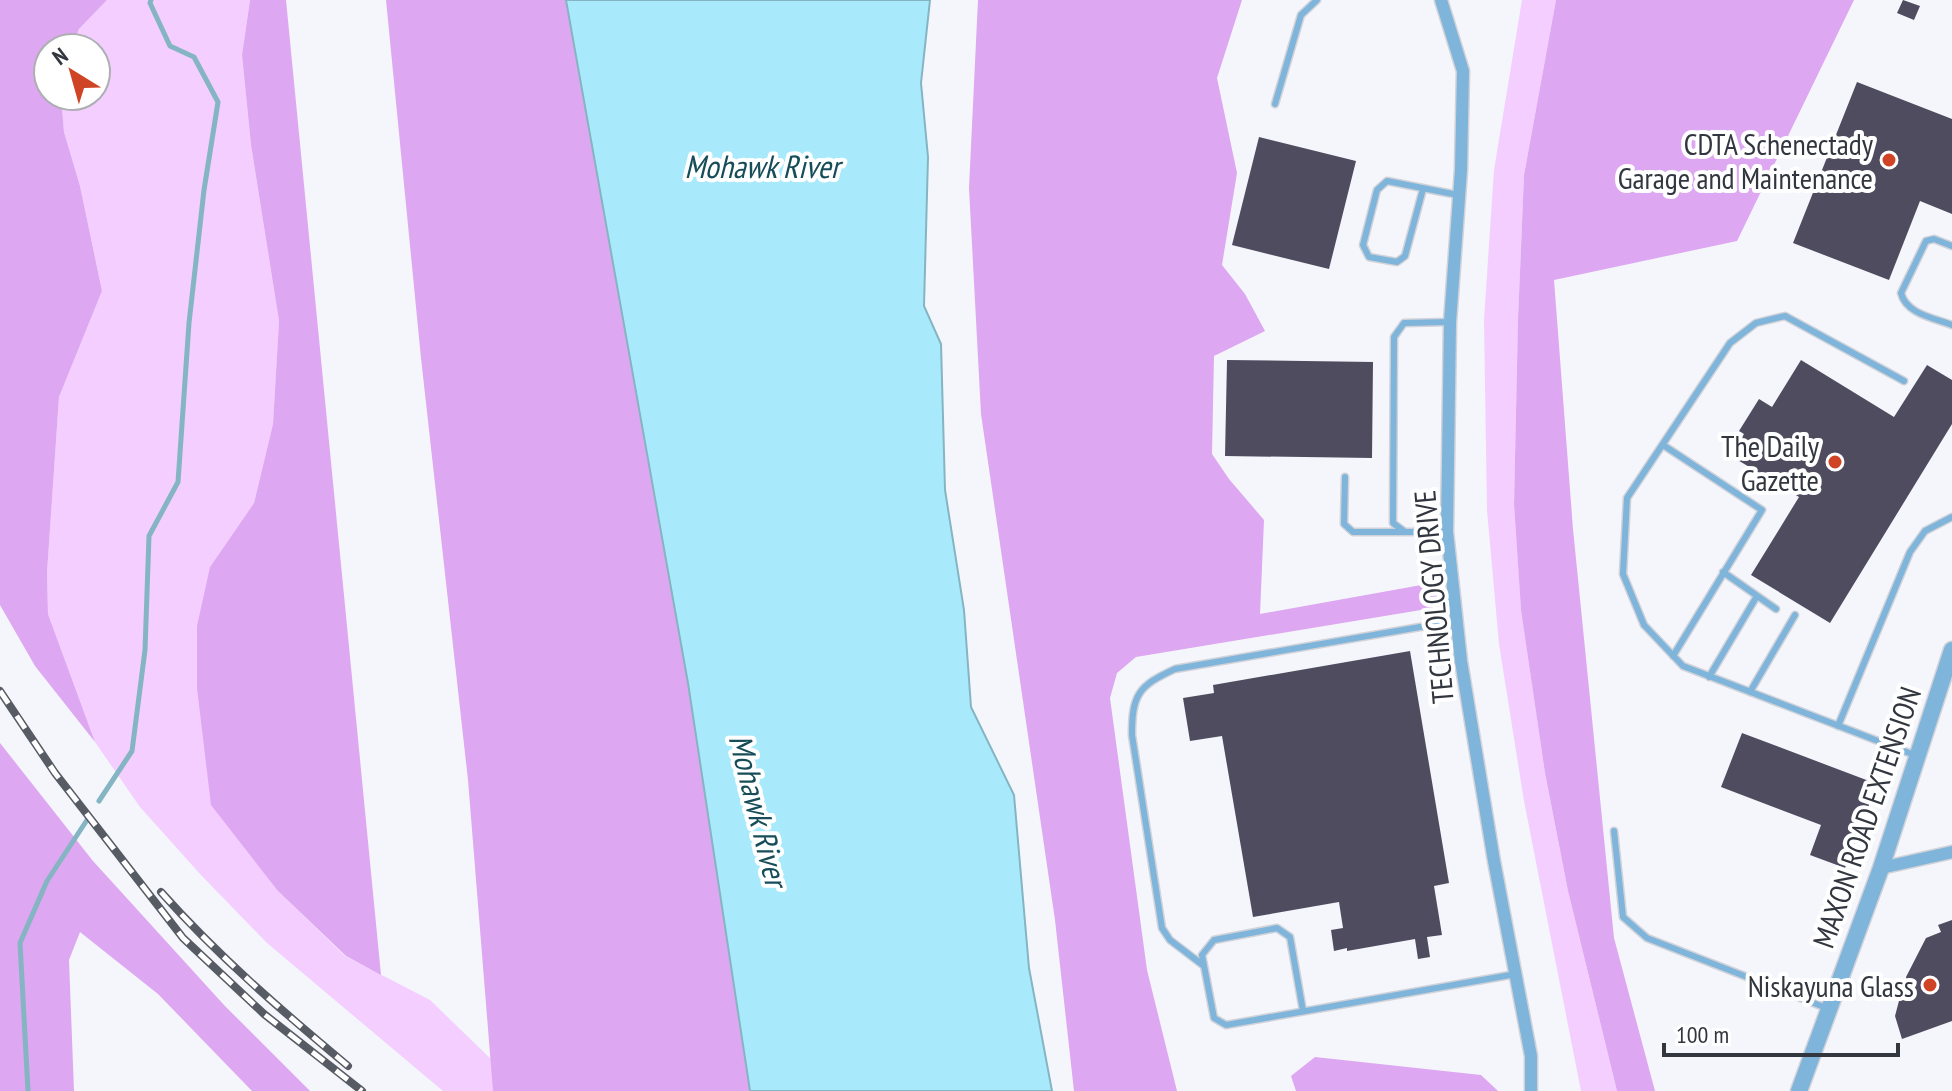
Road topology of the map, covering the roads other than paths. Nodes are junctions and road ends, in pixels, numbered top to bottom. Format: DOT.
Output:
graph roads {
  1 [pos="1317,0"];
  2 [pos="1441,0"];
  3 [pos="1275,104"];
  4 [pos="1423,189"];
  5 [pos="1458,195"];
  6 [pos="1952,246"];
  7 [pos="1450,322"];
  8 [pos="1952,325"];
  9 [pos="1904,381"];
  10 [pos="1663,445"];
  11 [pos="1345,477"];
  12 [pos="1952,517"];
  13 [pos="1405,532"];
  14 [pos="1447,532"];
  15 [pos="1723,572"];
  16 [pos="1757,596"];
  17 [pos="1776,609"];
  18 [pos="1795,615"];
  19 [pos="1457,621"];
  20 [pos="1952,650"];
  21 [pos="1673,656"];
  22 [pos="1709,677"];
  23 [pos="1750,692"];
  24 [pos="1838,726"];
  25 [pos="1917,756"];
  26 [pos="1614,831"];
  27 [pos="1952,852"];
  28 [pos="1881,868"];
  29 [pos="1204,966"];
  30 [pos="1516,974"];
  31 [pos="1829,1009"];
  32 [pos="1303,1011"];
  33 [pos="1531,1091"];
  34 [pos="1799,1091"];
  1 -- 3 [label="lane"];
  2 -- 5 [label="street, TECHNOLOGY DRIVE"];
  4 -- 4 [label="lane"];
  4 -- 5 [label="lane"];
  5 -- 7 [label="street, TECHNOLOGY DRIVE"];
  6 -- 8 [label="lane"];
  7 -- 13 [label="lane"];
  7 -- 14 [label="street, TECHNOLOGY DRIVE"];
  9 -- 10 [label="lane"];
  10 -- 15 [label="lane"];
  10 -- 21 [label="lane"];
  11 -- 13 [label="lane"];
  12 -- 24 [label="lane"];
  13 -- 14 [label="lane"];
  14 -- 19 [label="street, TECHNOLOGY DRIVE"];
  15 -- 16 [label="lane"];
  15 -- 21 [label="lane"];
  16 -- 17 [label="lane"];
  16 -- 22 [label="lane"];
  18 -- 23 [label="lane"];
  19 -- 29 [label="lane"];
  19 -- 30 [label="street, TECHNOLOGY DRIVE"];
  20 -- 25 [label="street, MAXON ROAD EXTENSION"];
  21 -- 22 [label="lane"];
  22 -- 23 [label="lane"];
  23 -- 24 [label="lane"];
  24 -- 25 [label="lane"];
  25 -- 28 [label="street, MAXON ROAD EXTENSION"];
  26 -- 31 [label="lane"];
  27 -- 28 [label="street"];
  28 -- 31 [label="street, MAXON ROAD EXTENSION"];
  29 -- 32 [label="lane"];
  29 -- 32 [label="lane"];
  30 -- 32 [label="lane"];
  30 -- 33 [label="street, TECHNOLOGY DRIVE"];
  31 -- 34 [label="street, MAXON ROAD EXTENSION"];
}
